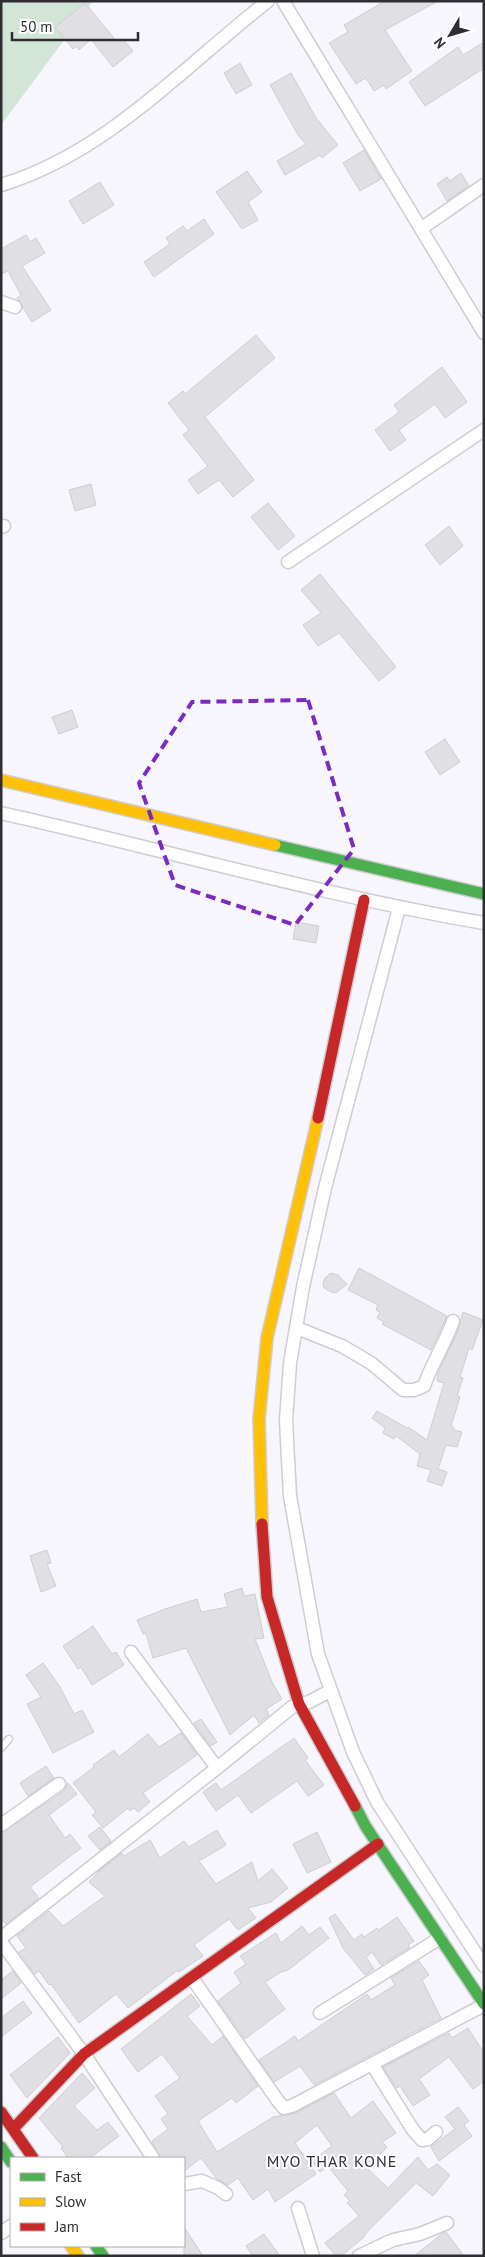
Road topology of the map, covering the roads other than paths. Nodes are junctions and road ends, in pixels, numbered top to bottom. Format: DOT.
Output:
graph roads {
  1 [pos="268,1"];
  2 [pos="283,1"];
  3 [pos="1,184"];
  4 [pos="484,185"];
  5 [pos="422,228"];
  6 [pos="1,302"];
  7 [pos="15,307"];
  8 [pos="484,333"];
  9 [pos="484,430"];
  10 [pos="288,562"];
  11 [pos="1,780"];
  12 [pos="1,814"];
  13 [pos="484,894"];
  14 [pos="367,901"];
  15 [pos="396,907"];
  16 [pos="484,923"];
  17 [pos="453,1321"];
  18 [pos="297,1328"];
  19 [pos="131,1652"];
  20 [pos="327,1692"];
  21 [pos="304,1703"];
  22 [pos="9,1739"];
  23 [pos="1,1748"];
  24 [pos="218,1768"];
  25 [pos="59,1784"];
  26 [pos="1,1825"];
  27 [pos="378,1844"];
  28 [pos="1,1938"];
  29 [pos="440,1938"];
  30 [pos="1,1942"];
  31 [pos="484,1966"];
  32 [pos="192,1978"];
  33 [pos="484,2004"];
  34 [pos="320,2013"];
  35 [pos="84,2054"];
  36 [pos="372,2064"];
  37 [pos="1,2112"];
  38 [pos="13,2129"];
  39 [pos="436,2132"];
  40 [pos="1,2147"];
  41 [pos="32,2157"];
  42 [pos="152,2157"];
  43 [pos="10,2160"];
  44 [pos="185,2184"];
  45 [pos="226,2194"];
  46 [pos="298,2208"];
  47 [pos="447,2223"];
  48 [pos="313,2256"];
  49 [pos="359,2256"];
  1 -- 3 [label="street"];
  2 -- 5 [label="street"];
  4 -- 5 [label="street"];
  5 -- 8 [label="street"];
  6 -- 7 [label="street"];
  9 -- 10 [label="street"];
  11 -- 13 [label="street"];
  12 -- 14 [label="street"];
  14 -- 15 [label="street"];
  14 -- 21 [label="street"];
  15 -- 16 [label="street"];
  15 -- 18 [label="street"];
  17 -- 18 [label="street"];
  18 -- 20 [label="street"];
  19 -- 24 [label="street"];
  20 -- 21 [label="street"];
  20 -- 31 [label="street"];
  21 -- 24 [label="street"];
  21 -- 27 [label="street"];
  22 -- 23 [label="lane"];
  24 -- 28 [label="street"];
  25 -- 26 [label="street"];
  27 -- 29 [label="street"];
  27 -- 32 [label="street"];
  29 -- 33 [label="street"];
  29 -- 34 [label="street"];
  30 -- 35 [label="street"];
  32 -- 35 [label="street"];
  32 -- 36 [label="street"];
  33 -- 36 [label="street"];
  35 -- 38 [label="street"];
  35 -- 42 [label="street"];
  36 -- 39 [label="street"];
  37 -- 38 [label="street"];
  38 -- 41 [label="street"];
  40 -- 43 [label="street"];
  44 -- 45 [label="street"];
  46 -- 48 [label="street"];
  47 -- 49 [label="street"];
}
